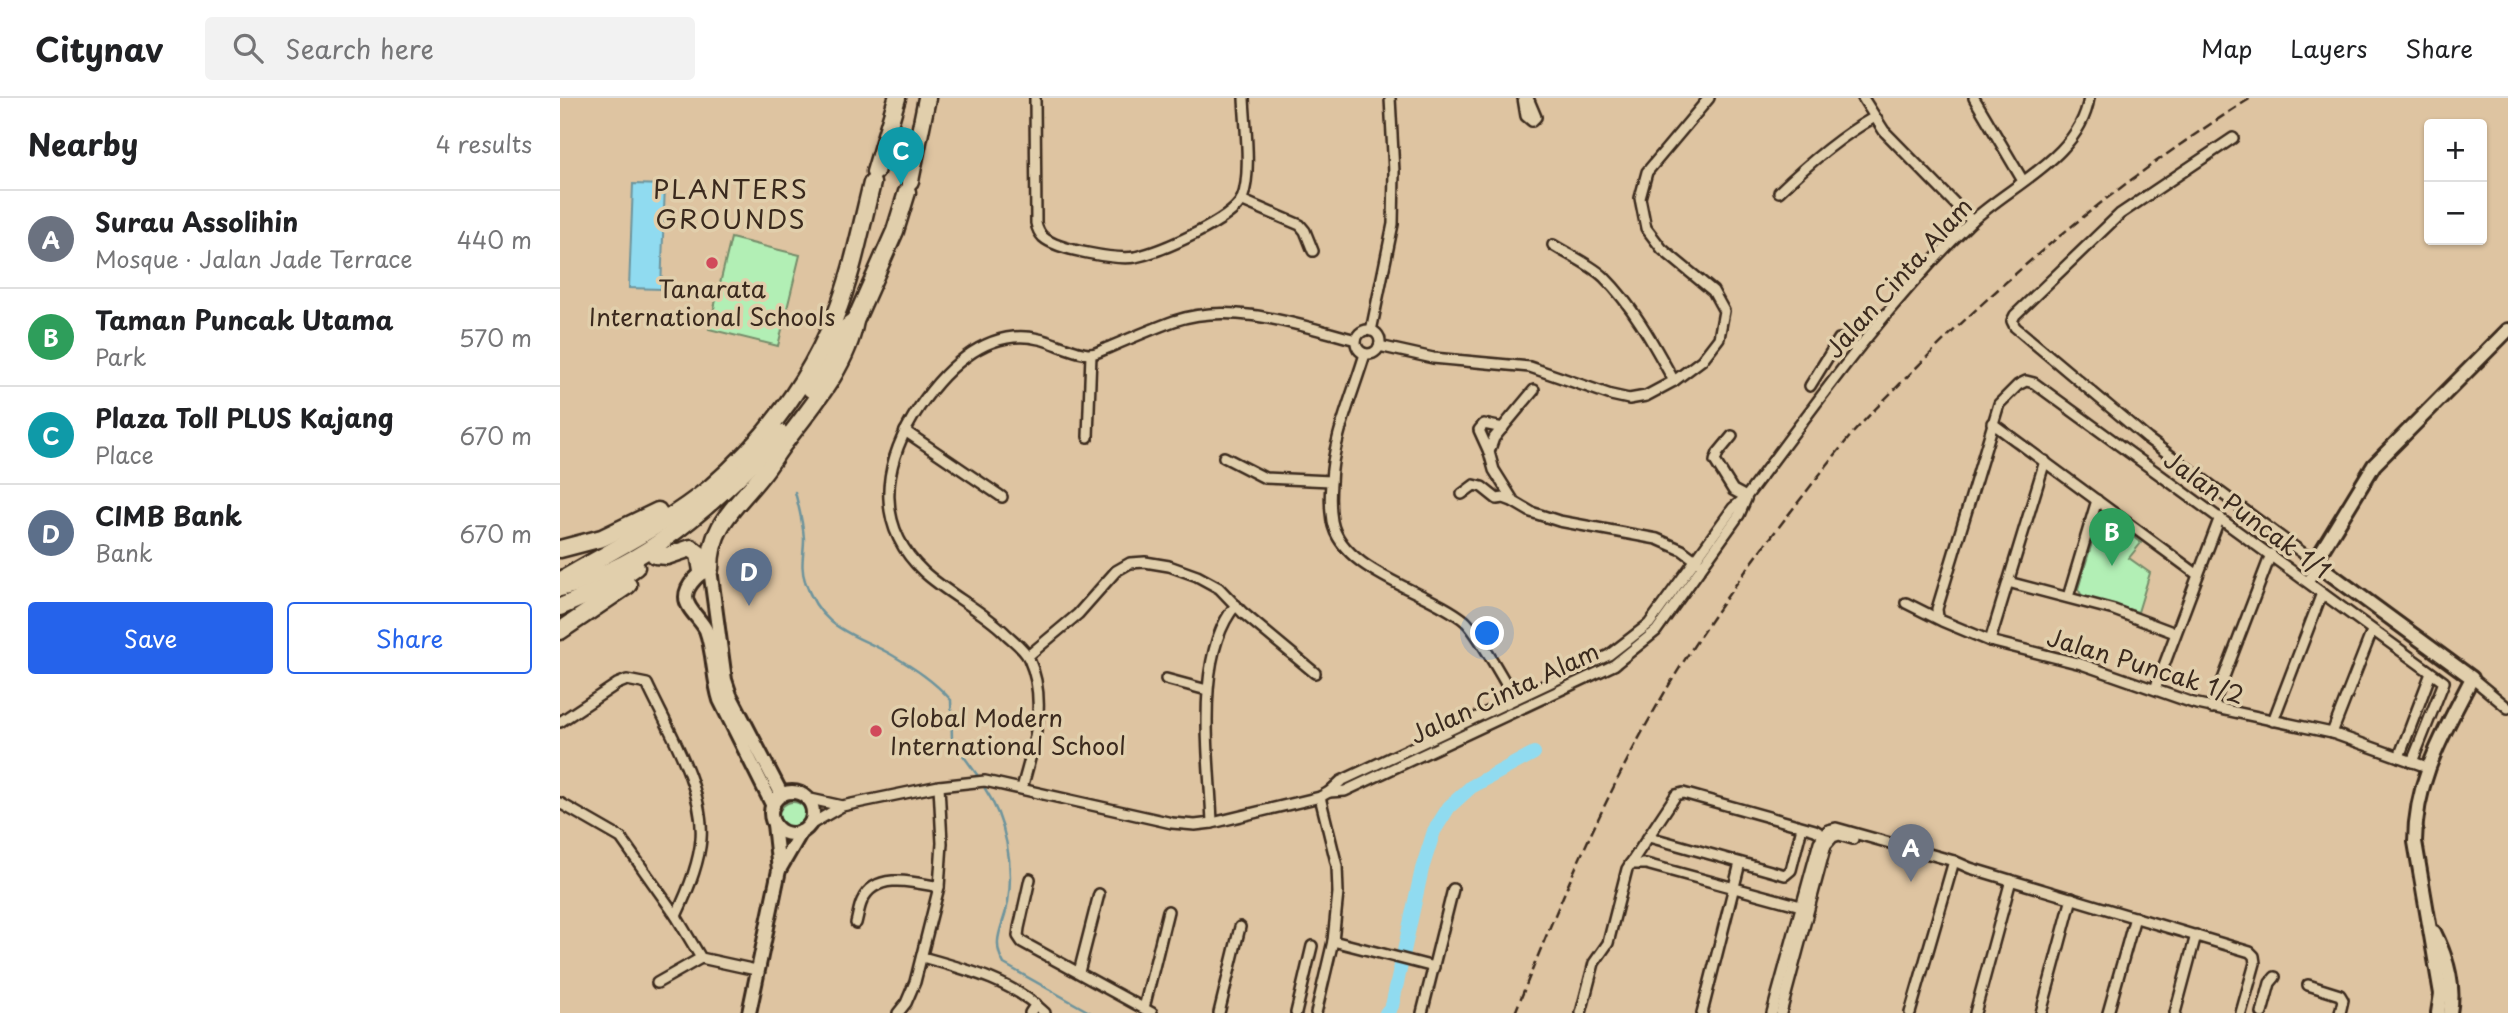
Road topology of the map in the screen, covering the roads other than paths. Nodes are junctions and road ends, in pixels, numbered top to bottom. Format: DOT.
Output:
graph roads {
  1 [pos="897,98"];
  2 [pos="927,98"];
  3 [pos="1035,98"];
  4 [pos="1244,98"];
  5 [pos="1390,98"];
  6 [pos="1709,98"];
  7 [pos="1863,98"];
  8 [pos="1974,98"];
  9 [pos="2089,98"];
  10 [pos="1873,118"];
  11 [pos="2233,138"];
  12 [pos="2022,181"];
  13 [pos="1779,192"];
  14 [pos="1241,200"];
  15 [pos="1972,221"];
  16 [pos="1553,245"];
  17 [pos="1312,251"];
  18 [pos="855,321"];
  19 [pos="2508,330"];
  20 [pos="1371,331"];
  21 [pos="1356,340"];
  22 [pos="1378,346"];
  23 [pos="1857,349"];
  24 [pos="1365,354"];
  25 [pos="1091,355"];
  26 [pos="1674,381"];
  27 [pos="1810,386"];
  28 [pos="1534,390"];
  29 [pos="1992,423"];
  30 [pos="1503,428"];
  31 [pos="905,431"];
  32 [pos="1732,436"];
  33 [pos="1088,437"];
  34 [pos="783,444"];
  35 [pos="1489,452"];
  36 [pos="1224,457"];
  37 [pos="739,459"];
  38 [pos="2045,461"];
  39 [pos="1331,481"];
  40 [pos="1462,494"];
  41 [pos="1002,497"];
  42 [pos="1746,497"];
  43 [pos="2098,500"];
  44 [pos="1514,502"];
  45 [pos="2220,517"];
  46 [pos="560,549"];
  47 [pos="2271,554"];
  48 [pos="650,558"];
  49 [pos="2320,562"];
  50 [pos="1700,563"];
  51 [pos="701,575"];
  52 [pos="2198,575"];
  53 [pos="560,581"];
  54 [pos="2308,581"];
  55 [pos="2008,582"];
  56 [pos="712,587"];
  57 [pos="560,588"];
  58 [pos="2322,593"];
  59 [pos="2068,597"];
  60 [pos="1906,603"];
  61 [pos="1236,605"];
  62 [pos="560,607"];
  63 [pos="1938,617"];
  64 [pos="560,631"];
  65 [pos="2372,631"];
  66 [pos="2175,633"];
  67 [pos="1990,641"];
  68 [pos="1028,656"];
  69 [pos="1315,673"];
  70 [pos="2431,673"];
  71 [pos="2472,678"];
  72 [pos="1166,679"];
  73 [pos="2155,689"];
  74 [pos="1207,690"];
  75 [pos="1514,698"];
  76 [pos="2211,708"];
  77 [pos="2508,708"];
  78 [pos="2273,721"];
  79 [pos="560,722"];
  80 [pos="2332,733"];
  81 [pos="2399,757"];
  82 [pos="2412,762"];
  83 [pos="2427,767"];
  84 [pos="939,786"];
  85 [pos="1022,788"];
  86 [pos="1325,795"];
  87 [pos="806,798"];
  88 [pos="777,801"];
  89 [pos="560,803"];
  90 [pos="842,806"];
  91 [pos="1212,823"];
  92 [pos="774,824"];
  93 [pos="1802,827"];
  94 [pos="805,829"];
  95 [pos="1823,835"];
  96 [pos="1649,837"];
  97 [pos="1740,863"];
  98 [pos="1630,864"];
  99 [pos="1953,864"];
  100 [pos="779,870"];
  101 [pos="1030,878"];
  102 [pos="2011,880"];
  103 [pos="939,887"];
  104 [pos="1734,888"];
  105 [pos="1453,889"];
  106 [pos="1099,894"];
  107 [pos="2072,898"];
  108 [pos="1812,900"];
  109 [pos="1801,906"];
  110 [pos="1168,911"];
  111 [pos="676,916"];
  112 [pos="2135,917"];
  113 [pos="1806,920"];
  114 [pos="856,923"];
  115 [pos="1240,927"];
  116 [pos="2432,929"];
  117 [pos="2196,935"];
  118 [pos="1333,941"];
  119 [pos="1312,946"];
  120 [pos="922,957"];
  121 [pos="701,958"];
  122 [pos="1432,966"];
  123 [pos="757,970"];
  124 [pos="1079,972"];
  125 [pos="2275,977"];
  126 [pos="657,982"];
  127 [pos="2308,985"];
  128 [pos="1036,1004"];
  129 [pos="1148,1011"];
  130 [pos="749,1013"];
  131 [pos="898,1013"];
  132 [pos="1030,1013"];
  133 [pos="1045,1013"];
  134 [pos="1219,1013"];
  135 [pos="1296,1013"];
  136 [pos="1315,1013"];
  137 [pos="1422,1013"];
  138 [pos="1581,1013"];
  139 [pos="1702,1013"];
  140 [pos="1772,1013"];
  141 [pos="1781,1013"];
  142 [pos="1910,1013"];
  143 [pos="1975,1013"];
  144 [pos="2041,1013"];
  145 [pos="2108,1013"];
  146 [pos="2175,1013"];
  147 [pos="2241,1013"];
  148 [pos="2262,1013"];
  149 [pos="2340,1013"];
  150 [pos="2438,1013"];
  151 [pos="2450,1013"];
  1 -- 37 [label="highway"];
  2 -- 18 [label="highway"];
  3 -- 14 [label="street"];
  4 -- 14 [label="street"];
  5 -- 20 [label="street"];
  6 -- 26 [label="street"];
  7 -- 10 [label="street"];
  8 -- 12 [label="street"];
  9 -- 12 [label="street, Jalan Cinta Alam"];
  10 -- 13 [label="street"];
  10 -- 15 [label="street"];
  11 -- 49 [label="street"];
  12 -- 15 [label="street, Jalan Cinta Alam"];
  14 -- 17 [label="street"];
  15 -- 23 [label="street, Jalan Cinta Alam"];
  16 -- 26 [label="street"];
  18 -- 34 [label="highway"];
  18 -- 57 [label="highway"];
  19 -- 49 [label="street"];
  20 -- 21 [label="street"];
  20 -- 22 [label="street"];
  21 -- 24 [label="street"];
  21 -- 25 [label="street"];
  22 -- 24 [label="street"];
  22 -- 26 [label="street"];
  23 -- 27 [label="street"];
  23 -- 42 [label="street, Jalan Cinta Alam"];
  24 -- 39 [label="street"];
  25 -- 31 [label="street"];
  25 -- 33 [label="street"];
  28 -- 30 [label="street"];
  29 -- 38 [label="street"];
  29 -- 45 [label="street, Jalan Puncak 1/1"];
  29 -- 63 [label="street"];
  30 -- 35 [label="street"];
  30 -- 35 [label="street"];
  31 -- 41 [label="street"];
  31 -- 68 [label="street"];
  32 -- 42 [label="street"];
  34 -- 48 [label="highway"];
  34 -- 51 [label="highway"];
  35 -- 44 [label="street"];
  36 -- 39 [label="street"];
  37 -- 46 [label="highway"];
  37 -- 53 [label="highway"];
  38 -- 43 [label="street"];
  38 -- 55 [label="street"];
  39 -- 75 [label="street"];
  40 -- 44 [label="street"];
  42 -- 50 [label="street, Jalan Cinta Alam"];
  43 -- 52 [label="street"];
  43 -- 59 [label="street"];
  44 -- 50 [label="street"];
  45 -- 47 [label="street, Jalan Puncak 1/1"];
  45 -- 52 [label="street"];
  47 -- 54 [label="street, Jalan Puncak 1/1"];
  47 -- 76 [label="street"];
  48 -- 51 [label="highway"];
  48 -- 62 [label="highway"];
  48 -- 64 [label="highway"];
  49 -- 54 [label="street"];
  49 -- 71 [label="street"];
  50 -- 75 [label="street, Jalan Cinta Alam"];
  50 -- 86 [label="street, Jalan Cinta Alam"];
  51 -- 56 [label="street"];
  51 -- 56 [label="street"];
  51 -- 88 [label="street"];
  52 -- 66 [label="street"];
  54 -- 58 [label="street, Jalan Puncak 1/1"];
  55 -- 59 [label="street"];
  55 -- 67 [label="street"];
  56 -- 88 [label="street"];
  58 -- 65 [label="street, Jalan Puncak 1/1"];
  58 -- 78 [label="street"];
  59 -- 66 [label="street"];
  60 -- 63 [label="street, Jalan Puncak 1/2"];
  61 -- 68 [label="street"];
  61 -- 69 [label="street"];
  61 -- 74 [label="street"];
  63 -- 67 [label="street, Jalan Puncak 1/2"];
  65 -- 70 [label="street, Jalan Puncak 1/1"];
  65 -- 80 [label="street"];
  66 -- 73 [label="street"];
  67 -- 73 [label="street, Jalan Puncak 1/2"];
  68 -- 85 [label="street"];
  70 -- 81 [label="street"];
  70 -- 82 [label="street, Jalan Puncak 1/1"];
  71 -- 77 [label="street"];
  71 -- 83 [label="street"];
  72 -- 74 [label="street"];
  73 -- 76 [label="street, Jalan Puncak 1/2"];
  74 -- 91 [label="street"];
  75 -- 86 [label="street, Jalan Cinta Alam"];
  76 -- 78 [label="street, Jalan Puncak 1/2"];
  78 -- 80 [label="street, Jalan Puncak 1/2"];
  79 -- 111 [label="street"];
  80 -- 81 [label="street, Jalan Puncak 1/2"];
  81 -- 82 [label="street, Jalan Puncak 1/2"];
  82 -- 83 [label="street, Jalan Puncak 1/2"];
  83 -- 116 [label="street"];
  84 -- 85 [label="street, Jalan Cinta Alam"];
  84 -- 90 [label="street, Jalan Cinta Alam"];
  84 -- 103 [label="street"];
  85 -- 91 [label="street, Jalan Cinta Alam"];
  86 -- 91 [label="street, Jalan Cinta Alam"];
  86 -- 118 [label="street"];
  87 -- 88 [label="street"];
  87 -- 90 [label="street, Jalan Cinta Alam"];
  87 -- 94 [label="street"];
  88 -- 92 [label="street"];
  89 -- 111 [label="street"];
  90 -- 94 [label="street, Jalan Cinta Alam"];
  92 -- 94 [label="street"];
  92 -- 100 [label="street, Jalan Cinta Alam"];
  93 -- 95 [label="street"];
  93 -- 96 [label="street"];
  93 -- 97 [label="street"];
  94 -- 100 [label="street, Jalan Cinta Alam"];
  95 -- 99 [label="street"];
  95 -- 109 [label="street"];
  96 -- 97 [label="street"];
  96 -- 98 [label="street"];
  97 -- 104 [label="street"];
  98 -- 104 [label="street"];
  98 -- 138 [label="street"];
  99 -- 102 [label="street"];
  99 -- 108 [label="street"];
  99 -- 142 [label="street"];
  100 -- 123 [label="street, Jalan Cinta Alam"];
  101 -- 124 [label="street"];
  102 -- 107 [label="street"];
  102 -- 143 [label="street"];
  103 -- 114 [label="street"];
  103 -- 120 [label="street"];
  104 -- 109 [label="street"];
  104 -- 139 [label="street"];
  105 -- 122 [label="street"];
  106 -- 124 [label="street"];
  107 -- 112 [label="street"];
  107 -- 144 [label="street"];
  108 -- 109 [label="street"];
  108 -- 113 [label="street"];
  109 -- 113 [label="street"];
  109 -- 140 [label="street"];
  110 -- 129 [label="street"];
  111 -- 121 [label="street"];
  112 -- 117 [label="street"];
  112 -- 145 [label="street"];
  113 -- 141 [label="street"];
  115 -- 134 [label="street"];
  116 -- 150 [label="street"];
  116 -- 151 [label="street"];
  117 -- 146 [label="street"];
  117 -- 147 [label="street"];
  118 -- 122 [label="street"];
  118 -- 136 [label="street"];
  119 -- 135 [label="street"];
  120 -- 128 [label="street"];
  120 -- 131 [label="street"];
  121 -- 123 [label="street"];
  121 -- 126 [label="street"];
  122 -- 137 [label="street"];
  123 -- 130 [label="street, Jalan Cinta Alam"];
  124 -- 129 [label="street"];
  125 -- 148 [label="street"];
  127 -- 149 [label="street"];
  128 -- 132 [label="street"];
  128 -- 133 [label="street"];
}
